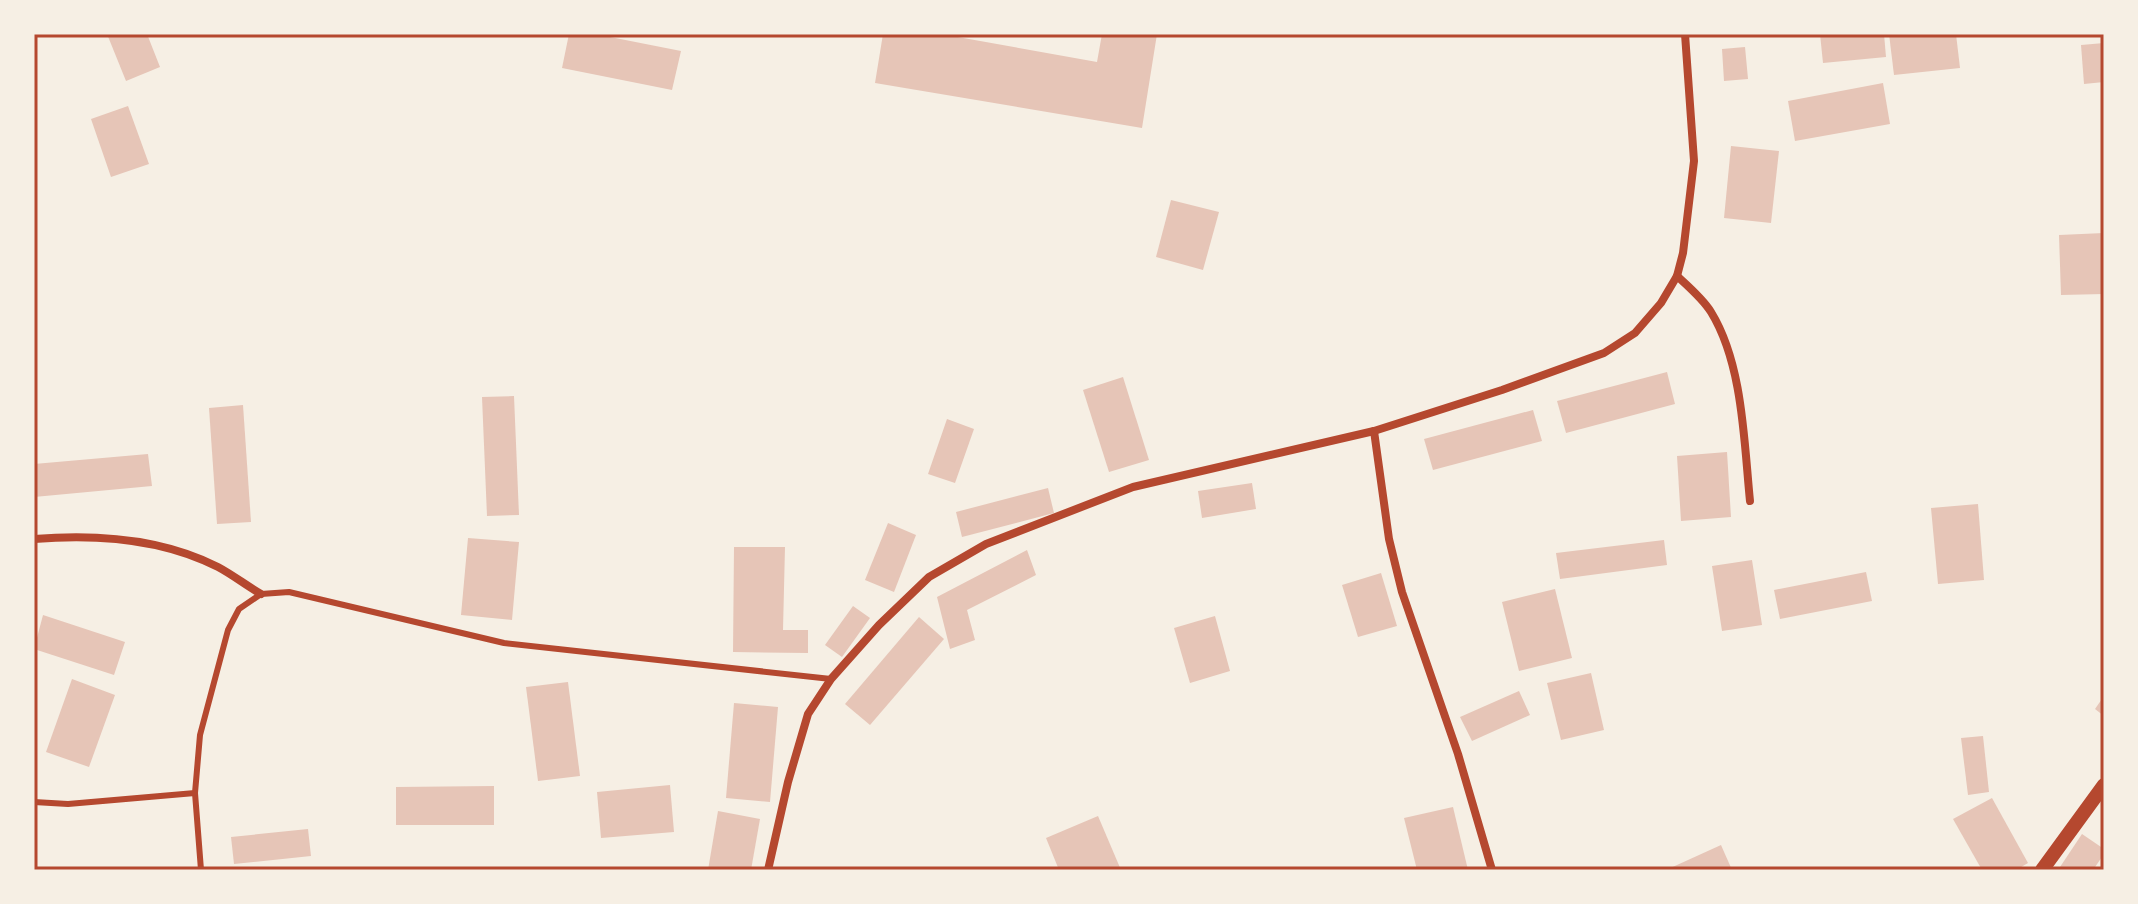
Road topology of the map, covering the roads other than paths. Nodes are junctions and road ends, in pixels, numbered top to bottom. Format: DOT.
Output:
graph roads {
  1 [pos="1685,34"];
  2 [pos="1677,276"];
  3 [pos="1374,431"];
  4 [pos="1750,501"];
  5 [pos="34,539"];
  6 [pos="261,594"];
  7 [pos="831,679"];
  8 [pos="2104,785"];
  9 [pos="195,793"];
  10 [pos="34,802"];
  11 [pos="201,870"];
  12 [pos="768,870"];
  13 [pos="1492,870"];
  14 [pos="2042,870"];
  1 -- 2 [label="street"];
  2 -- 3 [label="street"];
  2 -- 4 [label="street"];
  3 -- 7 [label="street"];
  3 -- 13 [label="street"];
  5 -- 6 [label="street"];
  6 -- 7 [label="lane"];
  6 -- 9 [label="lane"];
  7 -- 12 [label="street"];
  8 -- 14 [label="street"];
  9 -- 10 [label="lane"];
  9 -- 11 [label="lane"];
}
